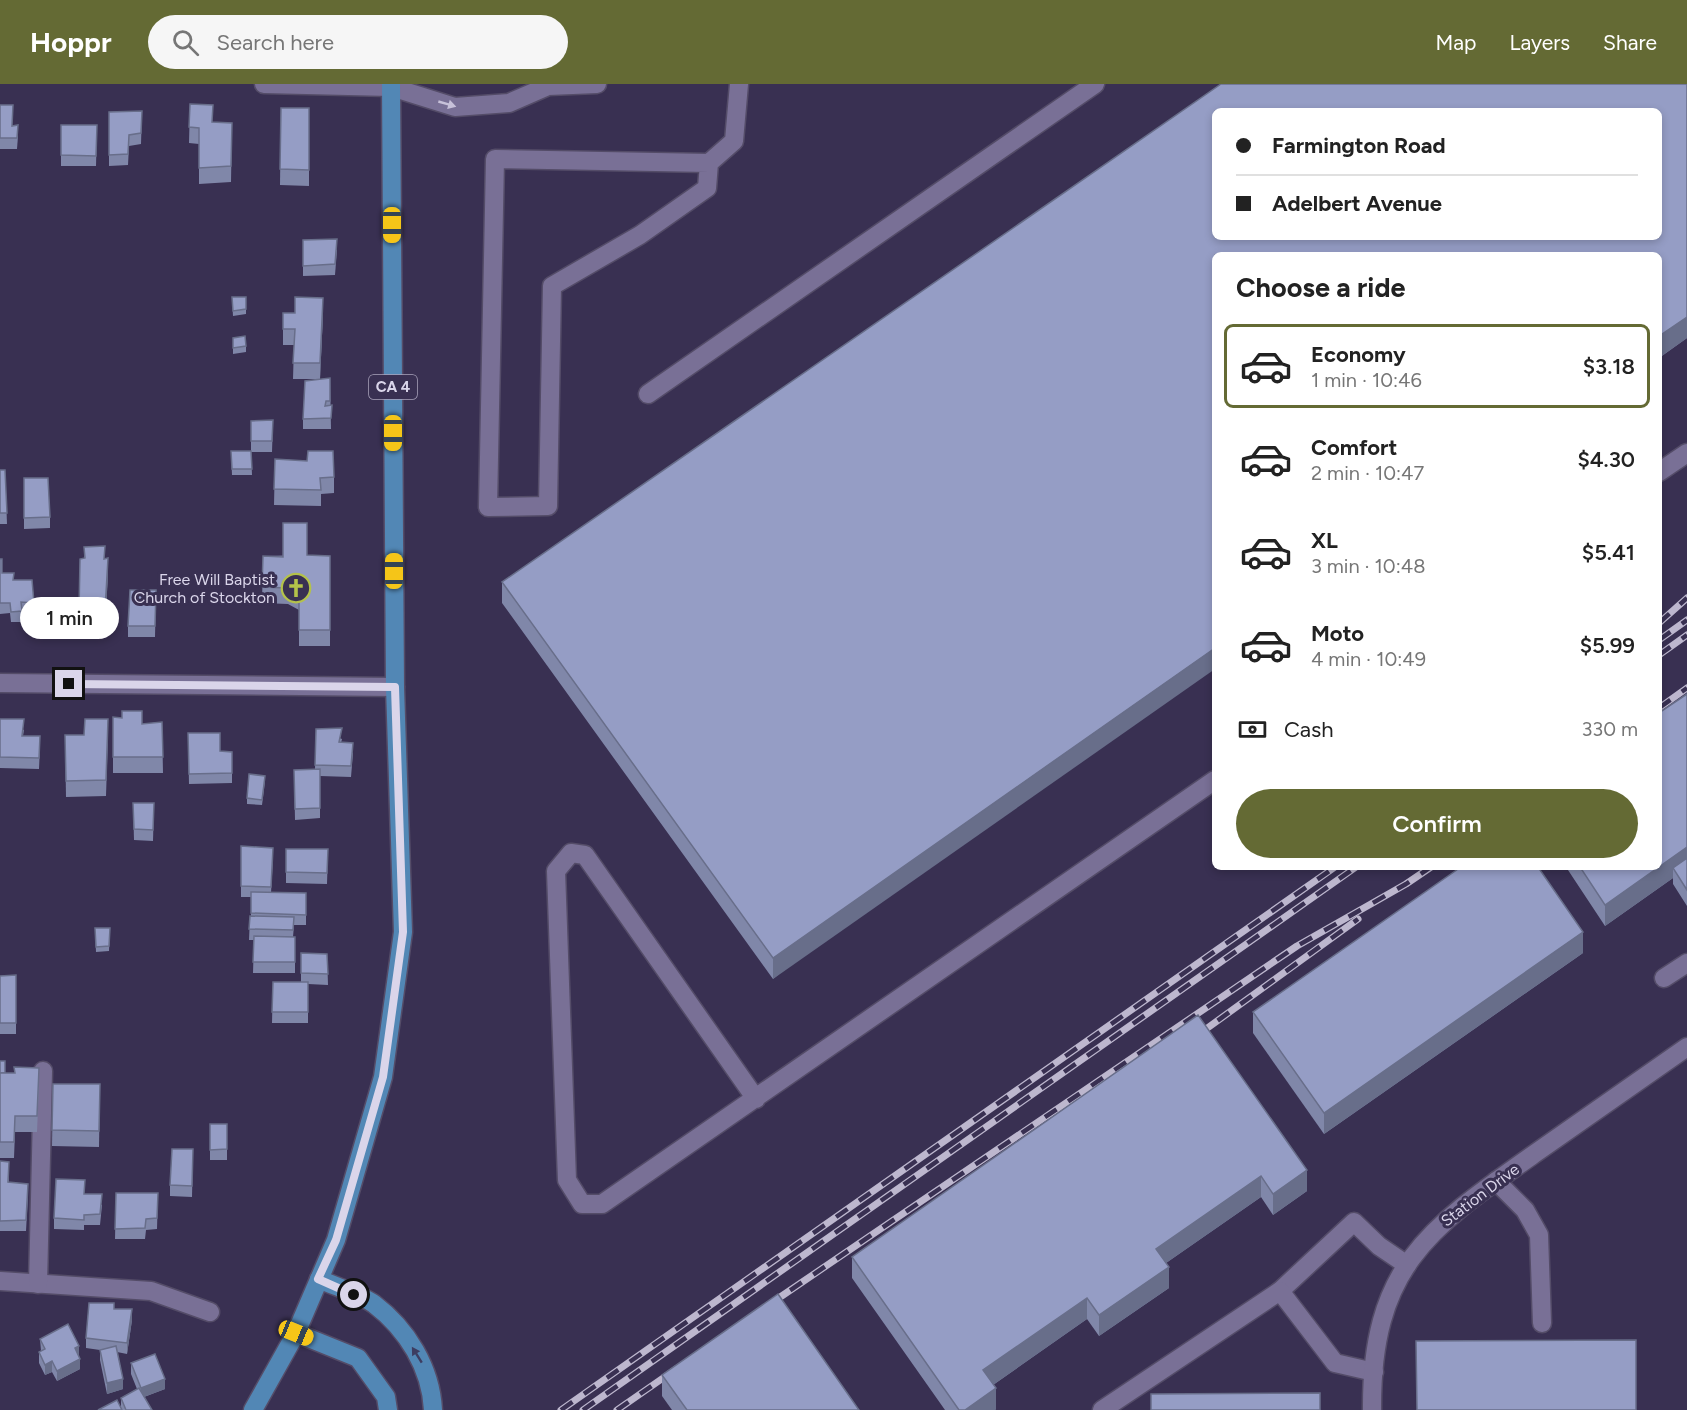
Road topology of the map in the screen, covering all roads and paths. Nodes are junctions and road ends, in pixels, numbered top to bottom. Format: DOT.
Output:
graph roads {
  1 [pos="264,84"];
  2 [pos="597,84"];
  3 [pos="739,84"];
  4 [pos="1095,84"];
  5 [pos="394,85"];
  6 [pos="546,85"];
  7 [pos="709,162"];
  8 [pos="648,394"];
  9 [pos="1687,453"];
  10 [pos="1662,470"];
  11 [pos="0,683"];
  12 [pos="395,687"];
  13 [pos="1212,782"];
  14 [pos="1687,963"];
  15 [pos="1664,978"];
  16 [pos="1687,1047"];
  17 [pos="43,1071"];
  18 [pos="756,1099"];
  19 [pos="1496,1181"];
  20 [pos="1407,1264"];
  21 [pos="318,1279"];
  22 [pos="0,1281"];
  23 [pos="39,1284"];
  24 [pos="1280,1291"];
  25 [pos="210,1312"];
  26 [pos="1542,1323"];
  27 [pos="296,1333"];
  28 [pos="1374,1372"];
  29 [pos="253,1410"];
  30 [pos="388,1410"];
  31 [pos="433,1410"];
  32 [pos="1102,1410"];
  33 [pos="1372,1410"];
  1 -- 5 [label="street"];
  2 -- 6 [label="street"];
  3 -- 7 [label="street"];
  4 -- 8 [label="street"];
  5 -- 6 [label="street, one-way"];
  5 -- 12 [label="main road, CA 4"];
  7 -- 7 [label="street"];
  9 -- 10 [label="street"];
  11 -- 12 [label="street"];
  12 -- 21 [label="main road, CA 4"];
  13 -- 18 [label="street"];
  14 -- 15 [label="street"];
  16 -- 19 [label="street, Station Drive"];
  17 -- 23 [label="street"];
  18 -- 18 [label="street"];
  19 -- 20 [label="street, Station Drive"];
  19 -- 26 [label="street"];
  20 -- 24 [label="street"];
  20 -- 28 [label="street, Station Drive"];
  21 -- 27 [label="main road, CA 4"];
  31 -- 21 [label="main road, one-way"];
  22 -- 23 [label="street"];
  23 -- 25 [label="street"];
  24 -- 28 [label="street"];
  24 -- 32 [label="street"];
  27 -- 29 [label="main road, CA 4"];
  27 -- 30 [label="main road"];
  28 -- 33 [label="street, Station Drive"];
}
